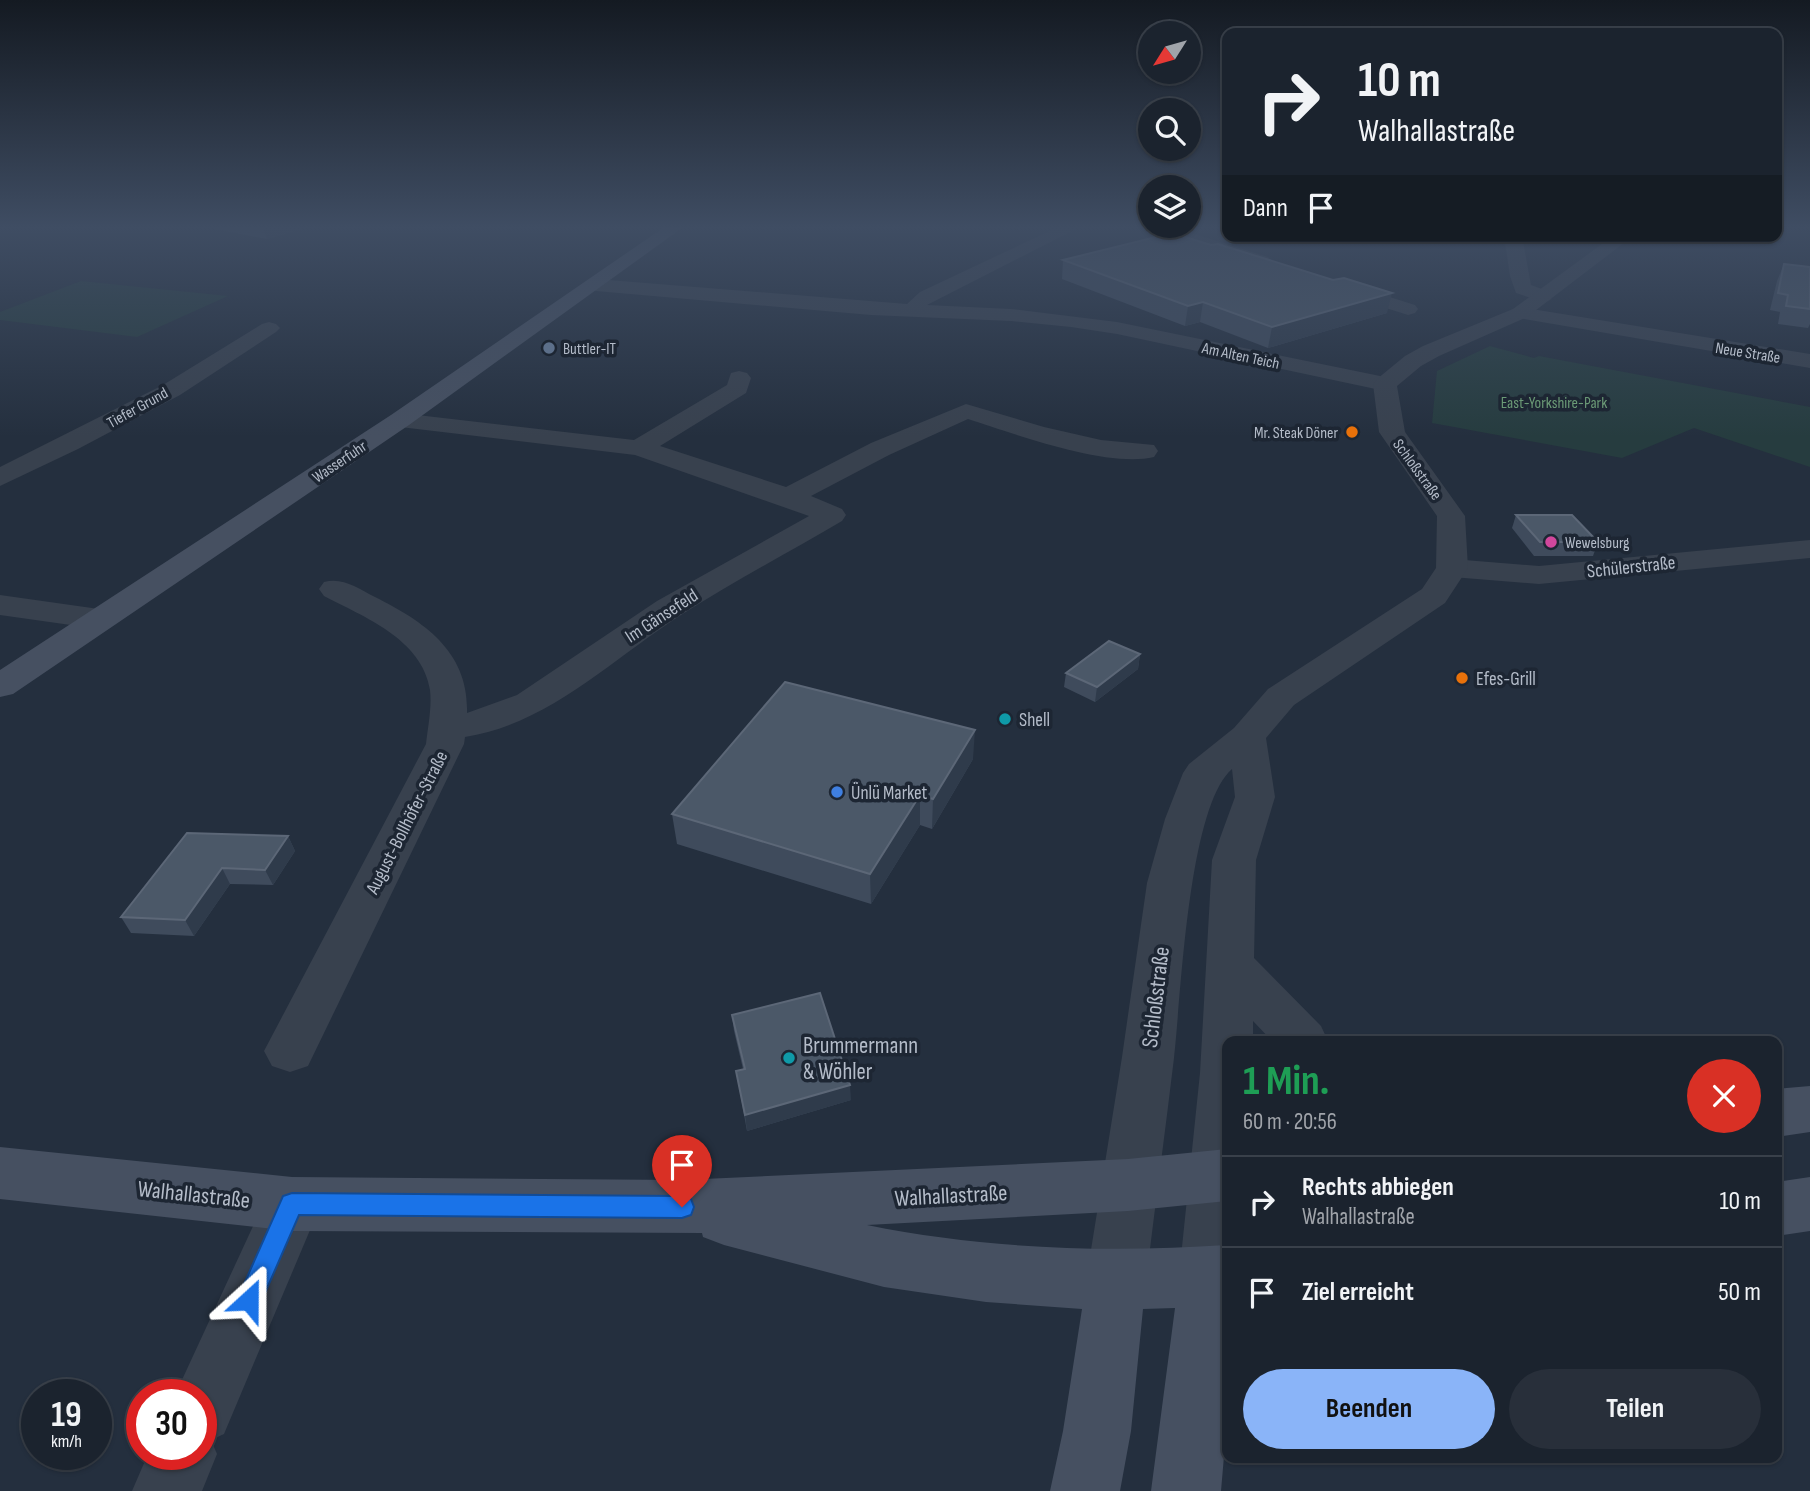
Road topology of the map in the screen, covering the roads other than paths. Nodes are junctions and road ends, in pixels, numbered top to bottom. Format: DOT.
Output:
graph roads {
  1 [pos="578,298"];
  2 [pos="751,298"];
  3 [pos="925,298"];
  4 [pos="1372,298"];
  5 [pos="1541,298"];
  6 [pos="1408,309"];
  7 [pos="916,311"];
  8 [pos="1520,313"];
  9 [pos="269,328"];
  10 [pos="1810,361"];
  11 [pos="739,379"];
  12 [pos="1385,384"];
  13 [pos="400,419"];
  14 [pos="639,448"];
  15 [pos="1145,451"];
  16 [pos="0,478"];
  17 [pos="788,497"];
  18 [pos="1810,548"];
  19 [pos="1452,568"];
  20 [pos="335,589"];
  21 [pos="0,605"];
  22 [pos="99,619"];
  23 [pos="0,686"];
  24 [pos="447,728"];
  25 [pos="1247,736"];
  26 [pos="1229,963"];
  27 [pos="1227,1036"];
  28 [pos="1298,1036"];
  29 [pos="290,1051"];
  30 [pos="1810,1109"];
  31 [pos="1782,1112"];
  32 [pos="0,1172"];
  33 [pos="1222,1176"];
  34 [pos="1128,1185"];
  35 [pos="1222,1196"];
  36 [pos="292,1204"];
  37 [pos="1810,1204"];
  38 [pos="682,1207"];
  39 [pos="1782,1208"];
  40 [pos="1218,1276"];
  41 [pos="1116,1281"];
  42 [pos="215,1379"];
  43 [pos="176,1470"];
  44 [pos="167,1491"];
  45 [pos="1085,1491"];
  46 [pos="1186,1491"];
  1 -- 13 [label="main road, Wasserfuhr"];
  2 -- 7 [label="street, Am Alten Teich"];
  3 -- 7 [label="street"];
  4 -- 6 [label="street"];
  5 -- 8 [label="street"];
  7 -- 12 [label="street, Am Alten Teich"];
  8 -- 10 [label="street, Neue Straße"];
  8 -- 12 [label="street"];
  9 -- 16 [label="street, Tiefer Grund"];
  11 -- 14 [label="street"];
  12 -- 19 [label="street, Schloßstraße"];
  13 -- 14 [label="street, Im Gänsefeld"];
  13 -- 22 [label="main road, Wasserfuhr"];
  14 -- 17 [label="street, Im Gänsefeld"];
  15 -- 17 [label="street"];
  17 -- 24 [label="street, Im Gänsefeld"];
  18 -- 19 [label="street, Schülerstraße"];
  19 -- 25 [label="street, Schloßstraße"];
  20 -- 24 [label="street, August-Bollhöfer-Straße"];
  21 -- 22 [label="street"];
  22 -- 23 [label="main road, Wasserfuhr"];
  24 -- 29 [label="street, August-Bollhöfer-Straße"];
  25 -- 26 [label="street"];
  25 -- 34 [label="street, Schloßstraße"];
  26 -- 27 [label="street"];
  26 -- 28 [label="street"];
  30 -- 31 [label="main road"];
  32 -- 36 [label="main road, Walhallastraße"];
  33 -- 34 [label="main road, Walhallastraße"];
  34 -- 38 [label="main road, Walhallastraße"];
  34 -- 41 [label="street, Schloßstraße"];
  35 -- 40 [label="street"];
  36 -- 38 [label="main road, Walhallastraße"];
  36 -- 42 [label="street"];
  37 -- 39 [label="main road"];
  38 -- 41 [label="main road, Walhallastraße"];
  40 -- 41 [label="main road, Walhallastraße"];
  40 -- 46 [label="main road"];
  41 -- 45 [label="main road"];
  43 -- 44 [label="street"];
}
